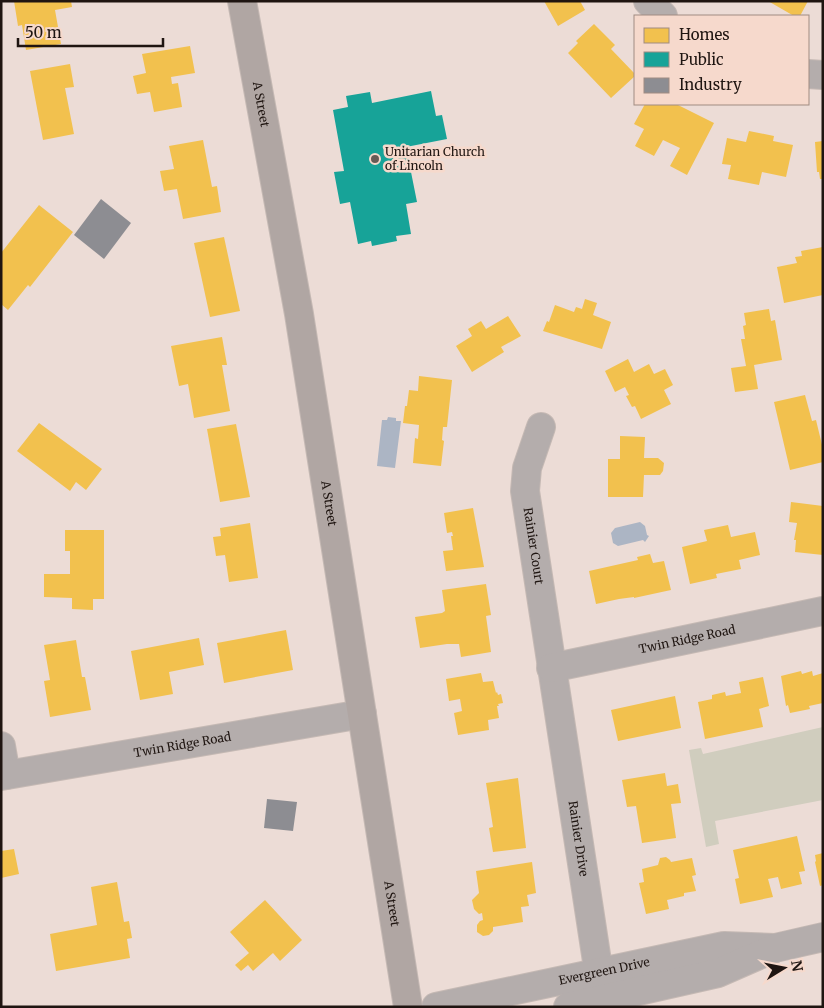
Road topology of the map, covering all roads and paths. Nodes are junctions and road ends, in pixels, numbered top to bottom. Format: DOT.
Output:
graph roads {
  1 [pos="242,1"];
  2 [pos="648,1"];
  3 [pos="662,15"];
  4 [pos="809,74"];
  5 [pos="823,75"];
  6 [pos="541,427"];
  7 [pos="823,611"];
  8 [pos="551,668"];
  9 [pos="362,714"];
  10 [pos="1,746"];
  11 [pos="4,775"];
  12 [pos="823,937"];
  13 [pos="775,948"];
  14 [pos="600,972"];
  15 [pos="604,1003"];
  16 [pos="408,1007"];
  17 [pos="436,1007"];
  18 [pos="568,1007"];
  1 -- 9 [label="main road, A Street"];
  2 -- 3 [label="street"];
  4 -- 5 [label="street"];
  6 -- 8 [label="street, Rainier Court"];
  7 -- 8 [label="street, Twin Ridge Road"];
  8 -- 14 [label="street, Rainier Drive"];
  9 -- 11 [label="street, Twin Ridge Road"];
  9 -- 16 [label="main road, A Street"];
  10 -- 11 [label="street"];
  12 -- 13 [label="street, Evergreen Drive"];
  13 -- 14 [label="street, Evergreen Drive"];
  13 -- 15 [label="street, Evergreen Drive"];
  14 -- 15 [label="street, Rainier Drive"];
  14 -- 17 [label="street, Evergreen Drive"];
  15 -- 18 [label="street, Evergreen Drive"];
}
